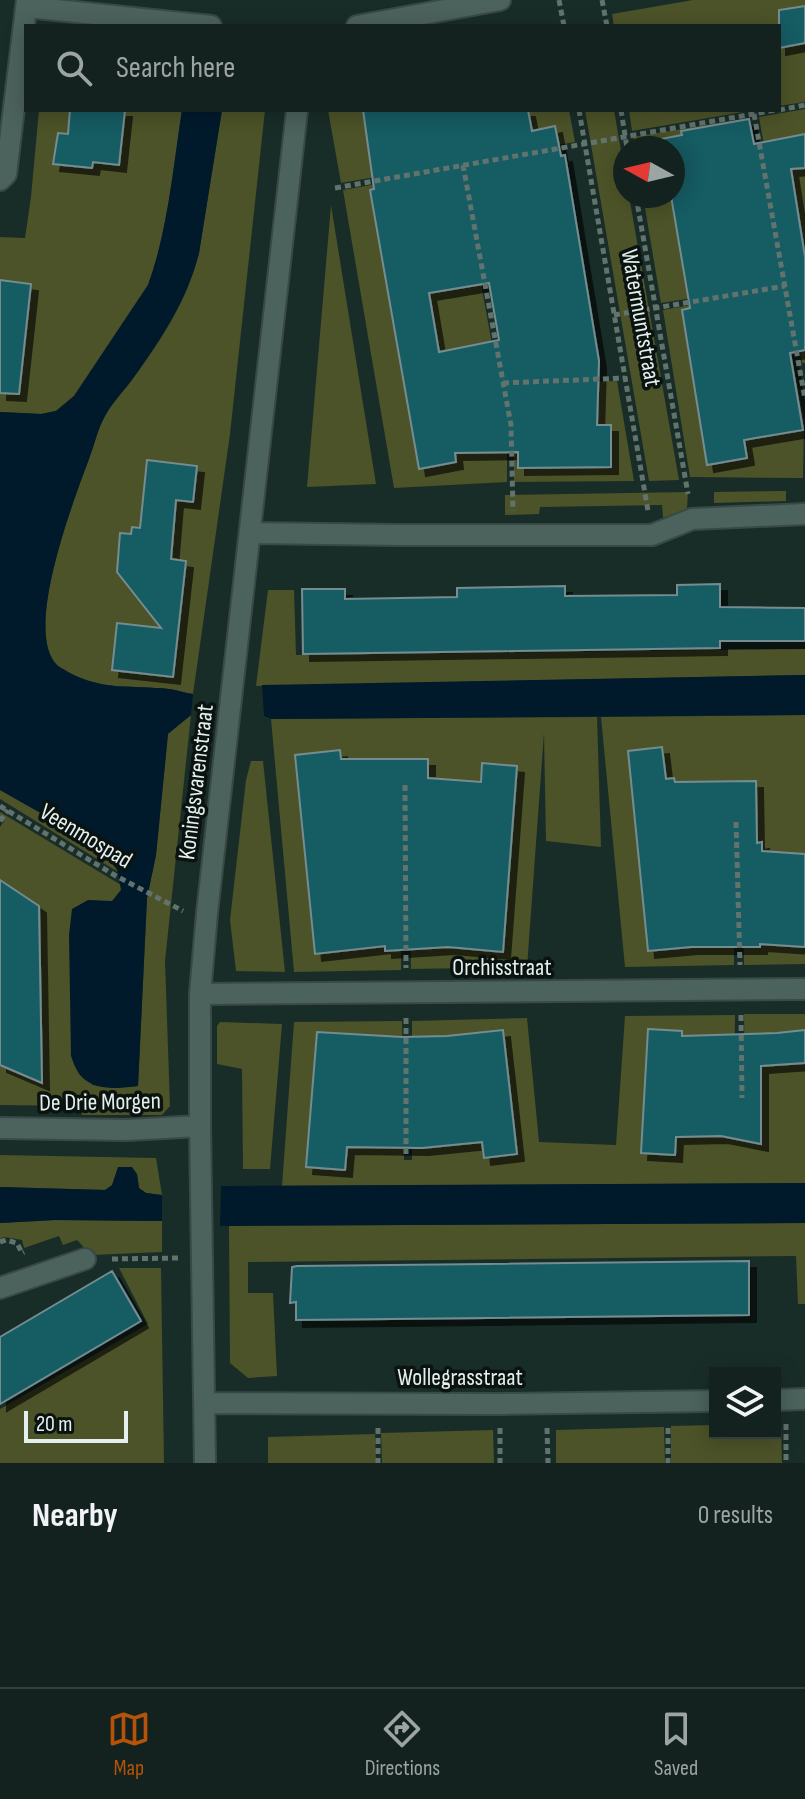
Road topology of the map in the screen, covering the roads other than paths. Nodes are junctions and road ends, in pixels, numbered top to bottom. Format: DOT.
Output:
graph roads {
  1 [pos="500,0"];
  2 [pos="27,4"];
  3 [pos="25,24"];
  4 [pos="194,24"];
  5 [pos="368,24"];
  6 [pos="24,28"];
  7 [pos="297,112"];
  8 [pos="0,180"];
  9 [pos="805,514"];
  10 [pos="250,533"];
  11 [pos="805,989"];
  12 [pos="200,994"];
  13 [pos="200,1126"];
  14 [pos="0,1128"];
  15 [pos="85,1259"];
  16 [pos="0,1288"];
  17 [pos="709,1401"];
  18 [pos="205,1403"];
  19 [pos="205,1463"];
  1 -- 5 [label="street"];
  2 -- 3 [label="street"];
  2 -- 4 [label="street"];
  6 -- 8 [label="street"];
  7 -- 10 [label="street, Koningsvarenstraat"];
  9 -- 10 [label="street"];
  10 -- 12 [label="street, Koningsvarenstraat"];
  11 -- 12 [label="street, Orchisstraat"];
  12 -- 13 [label="street, Koningsvarenstraat"];
  13 -- 14 [label="street, De Drie Morgen"];
  13 -- 18 [label="street, Koningsvarenstraat"];
  15 -- 16 [label="street"];
  17 -- 18 [label="street, Wollegrasstraat"];
  18 -- 19 [label="street, Koningsvarenstraat"];
}
